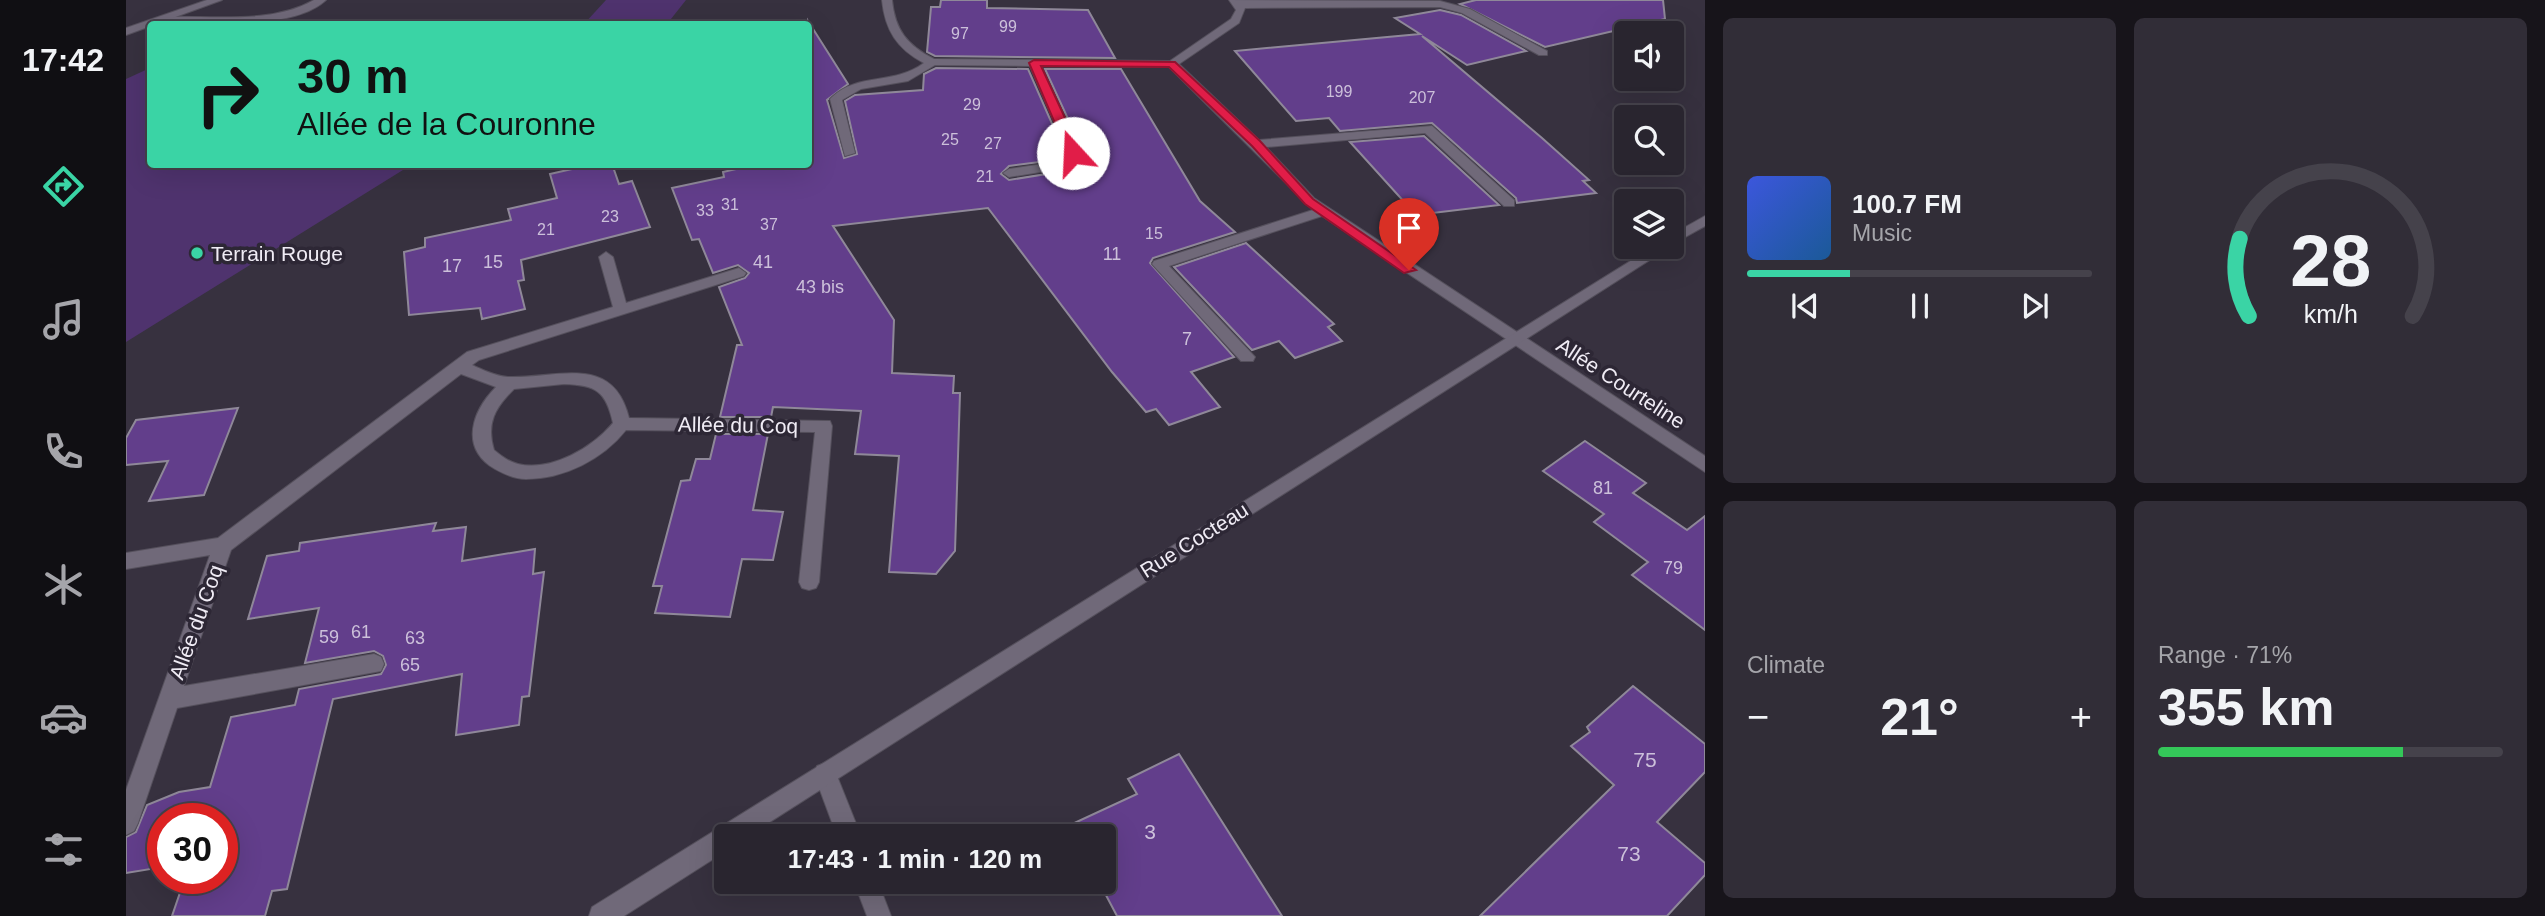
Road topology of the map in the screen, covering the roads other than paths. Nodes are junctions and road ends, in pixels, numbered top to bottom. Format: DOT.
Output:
graph roads {
  1 [pos="217,0"];
  2 [pos="321,0"];
  3 [pos="887,0"];
  4 [pos="1236,2"];
  5 [pos="161,20"];
  6 [pos="158,21"];
  7 [pos="147,25"];
  8 [pos="126,32"];
  9 [pos="1543,53"];
  10 [pos="932,62"];
  11 [pos="1034,63"];
  12 [pos="1172,64"];
  13 [pos="1256,144"];
  14 [pos="849,153"];
  15 [pos="1009,173"];
  16 [pos="1509,203"];
  17 [pos="1321,212"];
  18 [pos="1705,220"];
  19 [pos="1684,233"];
  20 [pos="606,257"];
  21 [pos="1642,259"];
  22 [pos="739,273"];
  23 [pos="621,310"];
  24 [pos="1512,339"];
  25 [pos="1247,357"];
  26 [pos="459,367"];
  27 [pos="509,384"];
  28 [pos="622,424"];
  29 [pos="1705,465"];
  30 [pos="223,545"];
  31 [pos="126,561"];
  32 [pos="809,582"];
  33 [pos="374,664"];
  34 [pos="169,699"];
  35 [pos="825,774"];
  36 [pos="126,823"];
  37 [pos="844,824"];
  38 [pos="871,894"];
  39 [pos="601,916"];
  40 [pos="879,916"];
  1 -- 5 [label="street"];
  2 -- 5 [label="street"];
  3 -- 10 [label="street"];
  4 -- 9 [label="street"];
  4 -- 12 [label="street"];
  5 -- 6 [label="street"];
  7 -- 8 [label="street"];
  10 -- 11 [label="street"];
  10 -- 14 [label="street"];
  11 -- 12 [label="street"];
  11 -- 15 [label="street"];
  12 -- 13 [label="street, Allée Courteline"];
  13 -- 16 [label="street"];
  13 -- 17 [label="street, Allée Courteline"];
  17 -- 24 [label="street, Allée Courteline"];
  17 -- 25 [label="street"];
  18 -- 19 [label="street"];
  20 -- 23 [label="street"];
  21 -- 24 [label="street, Rue Cocteau"];
  22 -- 23 [label="street, Allée du Coq"];
  23 -- 26 [label="street, Allée du Coq"];
  24 -- 29 [label="street, Allée Courteline"];
  24 -- 35 [label="street, Rue Cocteau"];
  26 -- 27 [label="street"];
  26 -- 30 [label="street, Allée du Coq"];
  27 -- 28 [label="street"];
  27 -- 28 [label="street"];
  28 -- 32 [label="street, Allée du Coq"];
  30 -- 31 [label="street, Allée du Coq"];
  30 -- 34 [label="street, Allée du Coq"];
  33 -- 34 [label="street, Allée du Coq"];
  34 -- 36 [label="street, Allée du Coq"];
  35 -- 37 [label="street"];
  35 -- 39 [label="street, Rue Cocteau"];
  38 -- 40 [label="street"];
}
